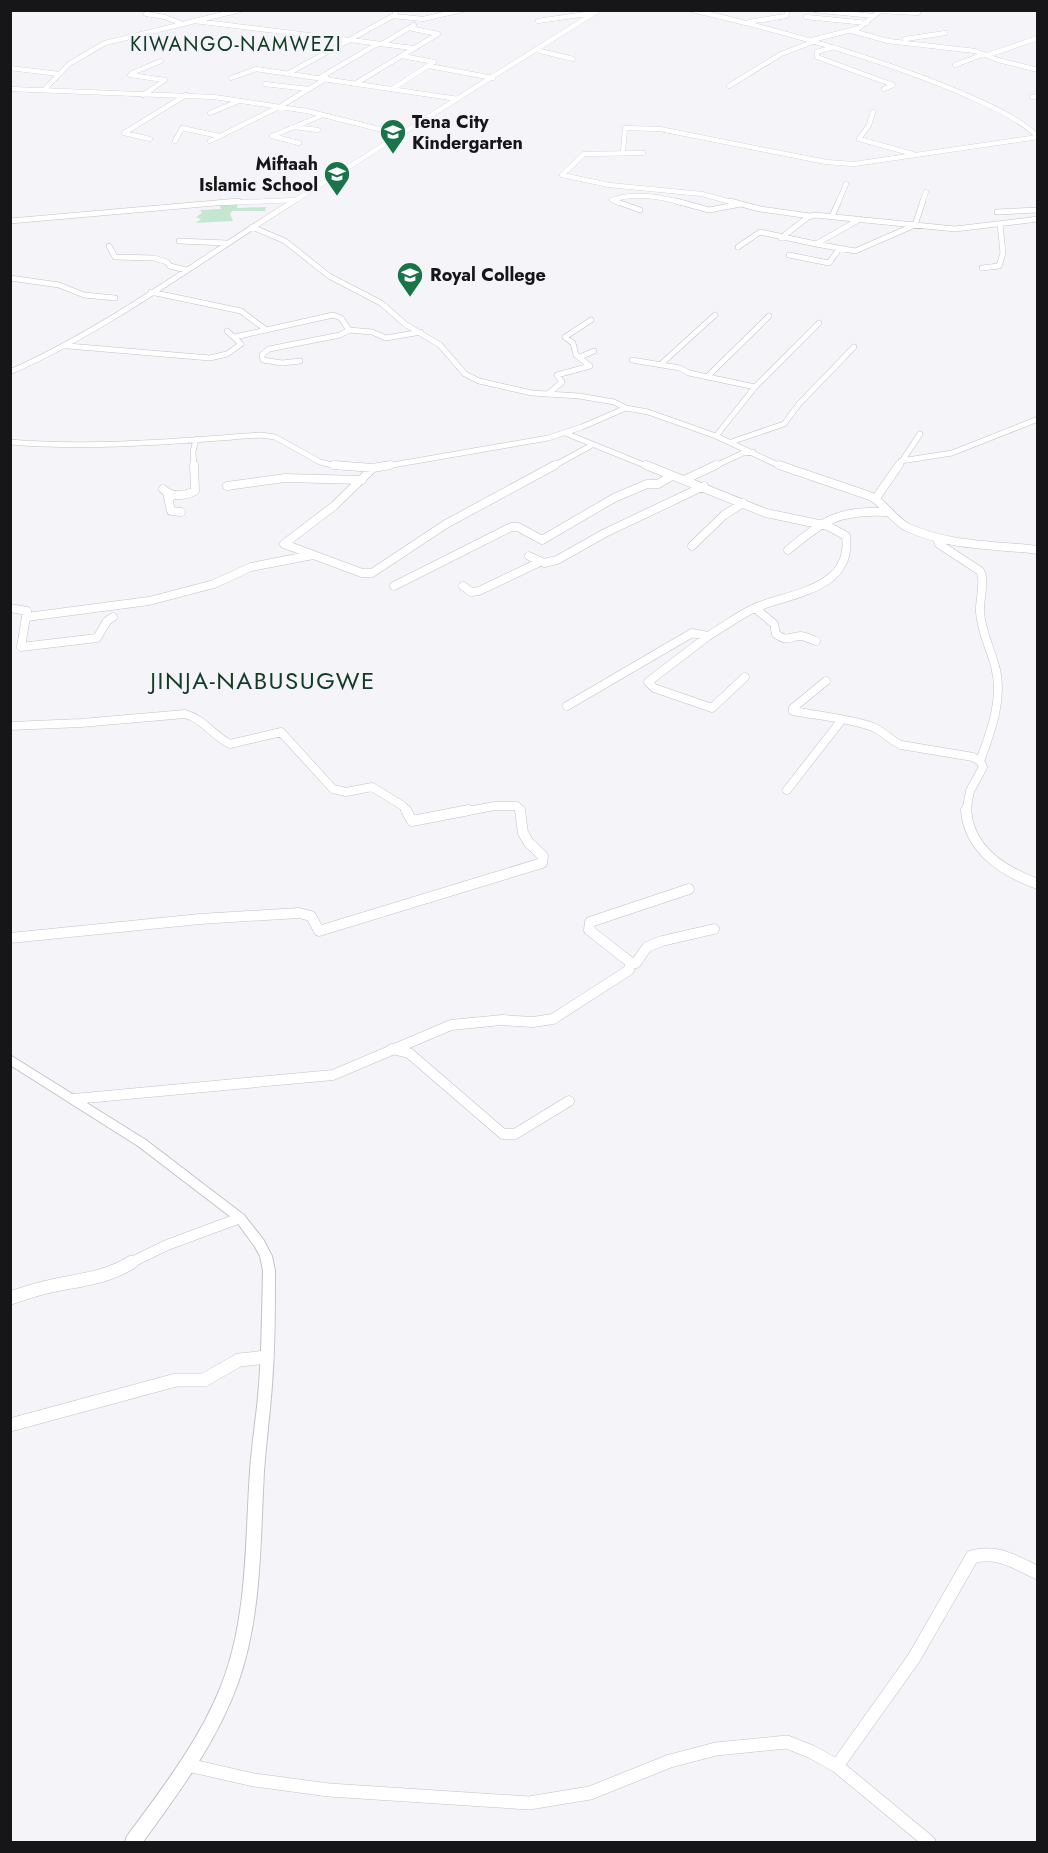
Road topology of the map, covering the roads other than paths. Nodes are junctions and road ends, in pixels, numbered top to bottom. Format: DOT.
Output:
graph roads {
  1 [pos="240,10"];
  2 [pos="462,10"];
  3 [pos="692,10"];
  4 [pos="788,10"];
  5 [pos="814,10"];
  6 [pos="881,11"];
  7 [pos="597,12"];
  8 [pos="393,13"];
  9 [pos="918,13"];
  10 [pos="146,14"];
  11 [pos="873,16"];
  12 [pos="806,17"];
  13 [pos="423,19"];
  14 [pos="192,21"];
  15 [pos="538,21"];
  16 [pos="180,23"];
  17 [pos="747,23"];
  18 [pos="867,23"];
  19 [pos="409,28"];
  20 [pos="852,31"];
  21 [pos="945,33"];
  22 [pos="1038,38"];
  23 [pos="349,40"];
  24 [pos="813,41"];
  25 [pos="888,41"];
  26 [pos="379,44"];
  27 [pos="833,47"];
  28 [pos="413,48"];
  29 [pos="540,51"];
  30 [pos="985,54"];
  31 [pos="402,56"];
  32 [pos="573,59"];
  33 [pos="161,61"];
  34 [pos="955,65"];
  35 [pos="429,66"];
  36 [pos="10,68"];
  37 [pos="1038,70"];
  38 [pos="289,73"];
  39 [pos="59,74"];
  40 [pos="321,77"];
  41 [pos="231,78"];
  42 [pos="327,78"];
  43 [pos="493,78"];
  44 [pos="358,82"];
  45 [pos="265,84"];
  46 [pos="729,86"];
  47 [pos="10,89"];
  48 [pos="308,89"];
  49 [pos="392,89"];
  50 [pos="884,89"];
  51 [pos="44,90"];
  52 [pos="143,94"];
  53 [pos="186,95"];
  54 [pos="458,99"];
  55 [pos="239,101"];
  56 [pos="281,106"];
  57 [pos="873,112"];
  58 [pos="210,113"];
  59 [pos="323,115"];
  60 [pos="294,127"];
  61 [pos="318,130"];
  62 [pos="399,134"];
  63 [pos="219,136"];
  64 [pos="1037,137"];
  65 [pos="150,139"];
  66 [pos="175,141"];
  67 [pos="210,141"];
  68 [pos="299,143"];
  69 [pos="623,152"];
  70 [pos="643,153"];
  71 [pos="918,155"];
  72 [pos="954,156"];
  73 [pos="846,184"];
  74 [pos="926,192"];
  75 [pos="297,200"];
  76 [pos="741,204"];
  77 [pos="640,210"];
  78 [pos="1038,210"];
  79 [pos="997,212"];
  80 [pos="810,216"];
  81 [pos="832,216"];
  82 [pos="860,219"];
  83 [pos="1038,219"];
  84 [pos="10,221"];
  85 [pos="1000,224"];
  86 [pos="915,225"];
  87 [pos="252,227"];
  88 [pos="781,238"];
  89 [pos="179,241"];
  90 [pos="226,243"];
  91 [pos="816,244"];
  92 [pos="109,246"];
  93 [pos="738,248"];
  94 [pos="839,249"];
  95 [pos="789,255"];
  96 [pos="982,268"];
  97 [pos="186,270"];
  98 [pos="10,278"];
  99 [pos="151,292"];
  100 [pos="115,298"];
  101 [pos="715,315"];
  102 [pos="769,316"];
  103 [pos="591,320"];
  104 [pos="819,323"];
  105 [pos="265,329"];
  106 [pos="349,330"];
  107 [pos="227,331"];
  108 [pos="421,332"];
  109 [pos="235,337"];
  110 [pos="68,346"];
  111 [pos="854,347"];
  112 [pos="594,351"];
  113 [pos="580,357"];
  114 [pos="632,360"];
  115 [pos="300,361"];
  116 [pos="662,364"];
  117 [pos="10,372"];
  118 [pos="707,377"];
  119 [pos="755,387"];
  120 [pos="548,394"];
  121 [pos="626,408"];
  122 [pos="1038,419"];
  123 [pos="565,433"];
  124 [pos="920,434"];
  125 [pos="716,436"];
  126 [pos="196,439"];
  127 [pos="10,442"];
  128 [pos="731,442"];
  129 [pos="592,445"];
  130 [pos="753,452"];
  131 [pos="901,461"];
  132 [pos="373,468"];
  133 [pos="672,476"];
  134 [pos="686,479"];
  135 [pos="362,480"];
  136 [pos="227,486"];
  137 [pos="704,486"];
  138 [pos="163,489"];
  139 [pos="172,496"];
  140 [pos="876,498"];
  141 [pos="743,503"];
  142 [pos="181,512"];
  143 [pos="886,512"];
  144 [pos="820,525"];
  145 [pos="937,538"];
  146 [pos="692,546"];
  147 [pos="788,550"];
  148 [pos="1038,550"];
  149 [pos="313,555"];
  150 [pos="529,556"];
  151 [pos="540,562"];
  152 [pos="394,586"];
  153 [pos="463,586"];
  154 [pos="10,608"];
  155 [pos="755,608"];
  156 [pos="27,617"];
  157 [pos="113,617"];
  158 [pos="708,636"];
  159 [pos="816,641"];
  160 [pos="745,677"];
  161 [pos="826,681"];
  162 [pos="567,706"];
  163 [pos="840,722"];
  164 [pos="10,726"];
  165 [pos="980,761"];
  166 [pos="787,790"];
  167 [pos="1038,884"];
  168 [pos="689,889"];
  169 [pos="714,929"];
  170 [pos="10,938"];
  171 [pos="631,964"];
  172 [pos="392,1049"];
  173 [pos="10,1059"];
  174 [pos="74,1099"];
  175 [pos="569,1101"];
  176 [pos="240,1218"];
  177 [pos="10,1298"];
  178 [pos="267,1357"];
  179 [pos="10,1425"];
  180 [pos="1038,1573"];
  181 [pos="188,1765"];
  182 [pos="837,1766"];
  183 [pos="133,1842"];
  184 [pos="929,1842"];
  1 -- 14 [label="street"];
  2 -- 13 [label="street"];
  3 -- 17 [label="street"];
  4 -- 17 [label="street"];
  5 -- 11 [label="street"];
  6 -- 9 [label="street"];
  6 -- 11 [label="street"];
  7 -- 15 [label="street"];
  7 -- 29 [label="street"];
  8 -- 13 [label="street"];
  8 -- 23 [label="street"];
  10 -- 16 [label="street"];
  11 -- 18 [label="street"];
  12 -- 18 [label="street"];
  13 -- 19 [label="street"];
  14 -- 16 [label="street"];
  14 -- 23 [label="street"];
  16 -- 39 [label="street"];
  17 -- 24 [label="street"];
  18 -- 20 [label="street"];
  19 -- 26 [label="street"];
  19 -- 28 [label="street"];
  20 -- 24 [label="street"];
  20 -- 25 [label="street"];
  21 -- 25 [label="street"];
  22 -- 30 [label="street"];
  23 -- 26 [label="street"];
  23 -- 38 [label="street"];
  24 -- 27 [label="street"];
  24 -- 46 [label="street"];
  25 -- 30 [label="street"];
  26 -- 28 [label="street"];
  26 -- 40 [label="street"];
  27 -- 50 [label="street"];
  27 -- 64 [label="street"];
  28 -- 31 [label="street"];
  29 -- 32 [label="street"];
  29 -- 43 [label="street"];
  30 -- 34 [label="street"];
  30 -- 37 [label="street"];
  31 -- 35 [label="street"];
  31 -- 44 [label="street"];
  33 -- 52 [label="street"];
  35 -- 43 [label="street"];
  35 -- 49 [label="street"];
  36 -- 39 [label="street"];
  38 -- 40 [label="street"];
  38 -- 41 [label="street"];
  39 -- 51 [label="street"];
  40 -- 42 [label="street"];
  42 -- 44 [label="street"];
  42 -- 48 [label="street"];
  43 -- 54 [label="street"];
  44 -- 49 [label="street"];
  45 -- 48 [label="street"];
  47 -- 51 [label="street"];
  48 -- 56 [label="street"];
  49 -- 54 [label="street"];
  51 -- 52 [label="street"];
  52 -- 53 [label="street"];
  53 -- 55 [label="street"];
  53 -- 65 [label="street"];
  54 -- 62 [label="street"];
  55 -- 56 [label="street"];
  55 -- 58 [label="street"];
  56 -- 59 [label="street"];
  56 -- 63 [label="street"];
  57 -- 71 [label="street"];
  59 -- 60 [label="street"];
  59 -- 62 [label="street"];
  60 -- 61 [label="street"];
  60 -- 68 [label="street"];
  62 -- 75 [label="street"];
  63 -- 66 [label="street"];
  63 -- 67 [label="street"];
  64 -- 71 [label="street"];
  69 -- 70 [label="street"];
  69 -- 71 [label="street"];
  69 -- 76 [label="street"];
  71 -- 72 [label="street"];
  73 -- 81 [label="street"];
  74 -- 86 [label="street"];
  75 -- 84 [label="street"];
  75 -- 87 [label="street"];
  76 -- 77 [label="street"];
  76 -- 80 [label="street"];
  78 -- 79 [label="street"];
  80 -- 81 [label="street"];
  80 -- 88 [label="street"];
  81 -- 82 [label="street"];
  82 -- 86 [label="street"];
  82 -- 91 [label="street"];
  83 -- 85 [label="street"];
  85 -- 86 [label="street"];
  85 -- 96 [label="street"];
  86 -- 94 [label="street"];
  87 -- 90 [label="street"];
  87 -- 108 [label="street"];
  88 -- 91 [label="street"];
  88 -- 93 [label="street"];
  89 -- 90 [label="street"];
  90 -- 97 [label="street"];
  91 -- 94 [label="street"];
  92 -- 97 [label="street"];
  94 -- 95 [label="street"];
  97 -- 99 [label="street"];
  98 -- 100 [label="street"];
  99 -- 105 [label="street"];
  99 -- 110 [label="street"];
  101 -- 116 [label="street"];
  102 -- 118 [label="street"];
  103 -- 113 [label="street"];
  104 -- 119 [label="street"];
  105 -- 106 [label="street"];
  105 -- 109 [label="street"];
  106 -- 108 [label="street"];
  106 -- 115 [label="street"];
  107 -- 109 [label="street"];
  108 -- 120 [label="street"];
  109 -- 110 [label="street"];
  110 -- 117 [label="street"];
  111 -- 128 [label="street"];
  112 -- 113 [label="street"];
  113 -- 120 [label="street"];
  114 -- 116 [label="street"];
  116 -- 118 [label="street"];
  118 -- 119 [label="street"];
  119 -- 125 [label="street"];
  120 -- 121 [label="street"];
  121 -- 123 [label="street"];
  121 -- 125 [label="street"];
  122 -- 131 [label="street"];
  123 -- 129 [label="street"];
  123 -- 132 [label="street"];
  124 -- 131 [label="street"];
  125 -- 128 [label="street"];
  126 -- 127 [label="street"];
  126 -- 132 [label="street"];
  126 -- 139 [label="street"];
  128 -- 130 [label="street"];
  129 -- 133 [label="street"];
  129 -- 149 [label="street"];
  130 -- 134 [label="street"];
  130 -- 140 [label="street"];
  131 -- 140 [label="street"];
  132 -- 135 [label="street"];
  133 -- 134 [label="street"];
  133 -- 152 [label="street"];
  134 -- 137 [label="street"];
  135 -- 136 [label="street"];
  135 -- 149 [label="street"];
  137 -- 141 [label="street"];
  137 -- 151 [label="street"];
  138 -- 139 [label="street"];
  139 -- 142 [label="street"];
  140 -- 143 [label="street"];
  141 -- 144 [label="street"];
  141 -- 146 [label="street"];
  143 -- 144 [label="street"];
  143 -- 145 [label="street"];
  144 -- 147 [label="street"];
  144 -- 155 [label="street"];
  145 -- 148 [label="street"];
  145 -- 165 [label="street"];
  149 -- 156 [label="street"];
  150 -- 151 [label="street"];
  151 -- 153 [label="street"];
  154 -- 156 [label="street"];
  155 -- 158 [label="street"];
  155 -- 159 [label="street"];
  156 -- 157 [label="street"];
  158 -- 160 [label="street"];
  158 -- 162 [label="street"];
  161 -- 163 [label="street"];
  163 -- 165 [label="street"];
  163 -- 166 [label="street"];
  164 -- 170 [label="street"];
  165 -- 167 [label="street"];
  168 -- 171 [label="street"];
  169 -- 171 [label="street"];
  171 -- 172 [label="street"];
  172 -- 174 [label="street"];
  172 -- 175 [label="street"];
  173 -- 174 [label="street"];
  174 -- 176 [label="street"];
  176 -- 177 [label="street"];
  176 -- 178 [label="street"];
  178 -- 179 [label="street"];
  178 -- 181 [label="street"];
  180 -- 182 [label="street"];
  181 -- 182 [label="street"];
  181 -- 183 [label="street"];
  182 -- 184 [label="street"];
}
